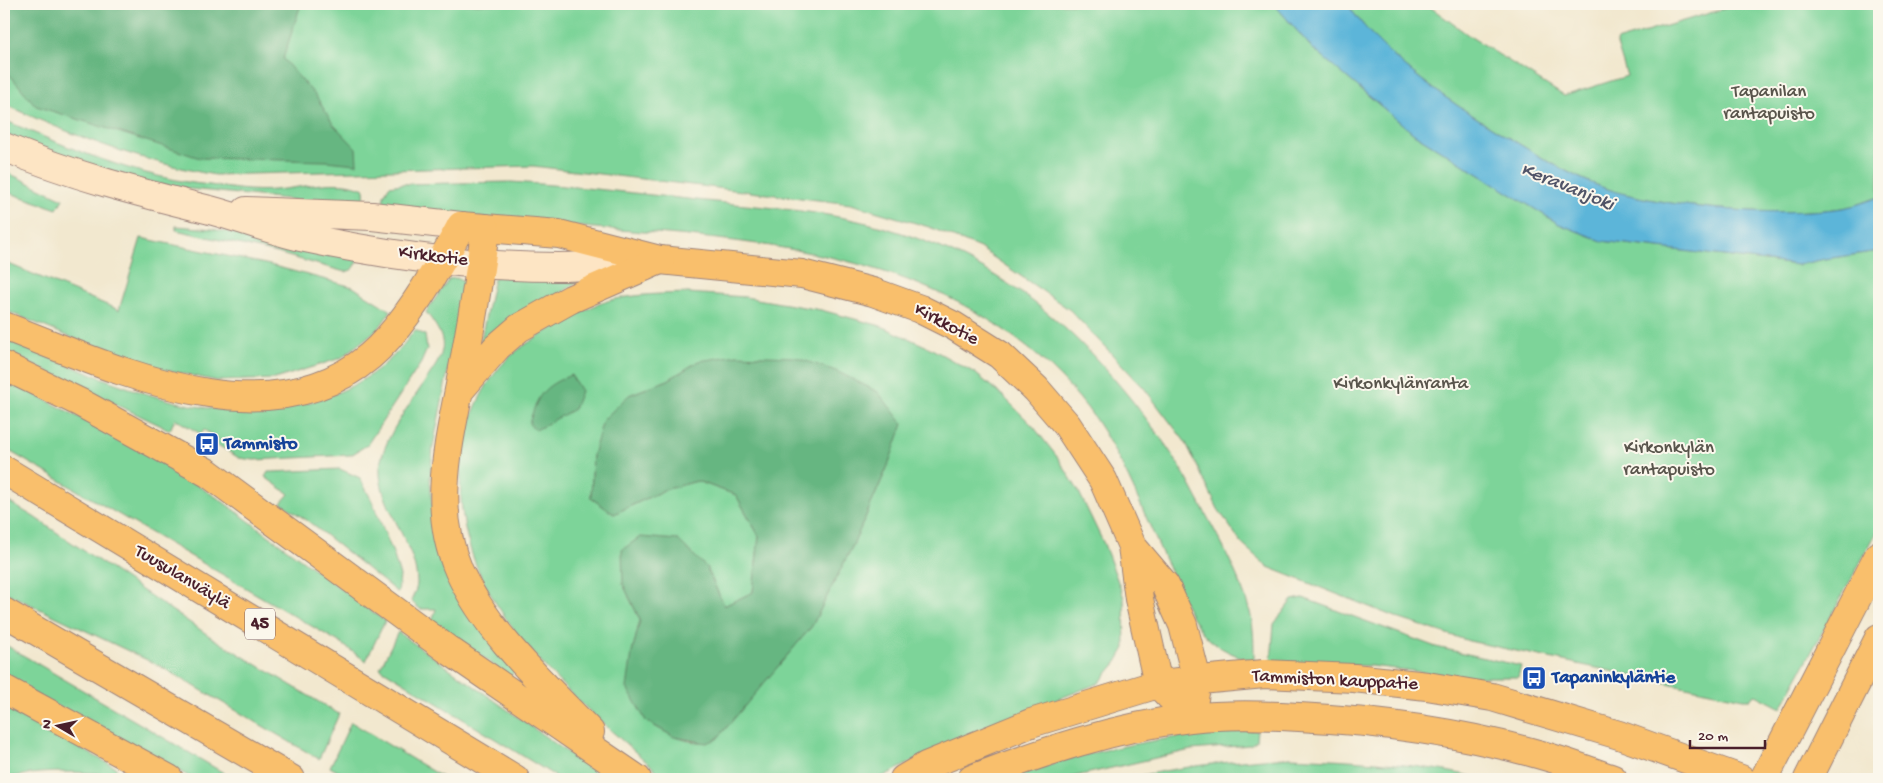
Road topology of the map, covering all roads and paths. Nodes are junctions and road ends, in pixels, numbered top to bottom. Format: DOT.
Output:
graph roads {
  1 [pos="4,147"];
  2 [pos="211,210"];
  3 [pos="473,227"];
  4 [pos="443,260"];
  5 [pos="660,260"];
  6 [pos="482,263"];
  7 [pos="4,326"];
  8 [pos="4,366"];
  9 [pos="458,392"];
  10 [pos="4,470"];
  11 [pos="1132,546"];
  12 [pos="1879,555"];
  13 [pos="4,612"];
  14 [pos="1879,638"];
  15 [pos="1196,680"];
  16 [pos="1158,684"];
  17 [pos="4,689"];
  18 [pos="1191,718"];
  19 [pos="633,776"];
  20 [pos="169,779"];
  21 [pos="291,779"];
  22 [pos="515,779"];
  23 [pos="904,779"];
  24 [pos="972,779"];
  25 [pos="1613,779"];
  26 [pos="1741,779"];
  27 [pos="1764,779"];
  28 [pos="1808,779"];
  1 -- 2 [label="street, Kirkkotie"];
  2 -- 3 [label="street, Kirkkotie"];
  2 -- 4 [label="street, Kirkkotie"];
  3 -- 4 [label="main road"];
  3 -- 5 [label="main road, Kirkkotie"];
  3 -- 6 [label="main road"];
  4 -- 6 [label="street, Kirkkotie"];
  4 -- 7 [label="main road"];
  5 -- 6 [label="street, Kirkkotie"];
  5 -- 9 [label="main road"];
  5 -- 11 [label="main road, Kirkkotie"];
  6 -- 9 [label="main road"];
  8 -- 19 [label="main road"];
  9 -- 19 [label="main road"];
  10 -- 22 [label="main road, Tuusulanväylä / 45"];
  11 -- 15 [label="main road, Kirkkotie"];
  11 -- 16 [label="main road, Kirkkotie"];
  12 -- 27 [label="main road"];
  13 -- 21 [label="main road"];
  14 -- 28 [label="main road"];
  15 -- 16 [label="main road, Tammiston kauppatie"];
  15 -- 18 [label="main road, Kirkkotie"];
  15 -- 26 [label="main road, Tammiston kauppatie"];
  16 -- 18 [label="main road"];
  16 -- 23 [label="main road, Tammiston kauppatie"];
  17 -- 20 [label="main road"];
  18 -- 24 [label="main road, Tammiston kauppatie"];
  18 -- 25 [label="main road, Tammiston kauppatie"];
}
